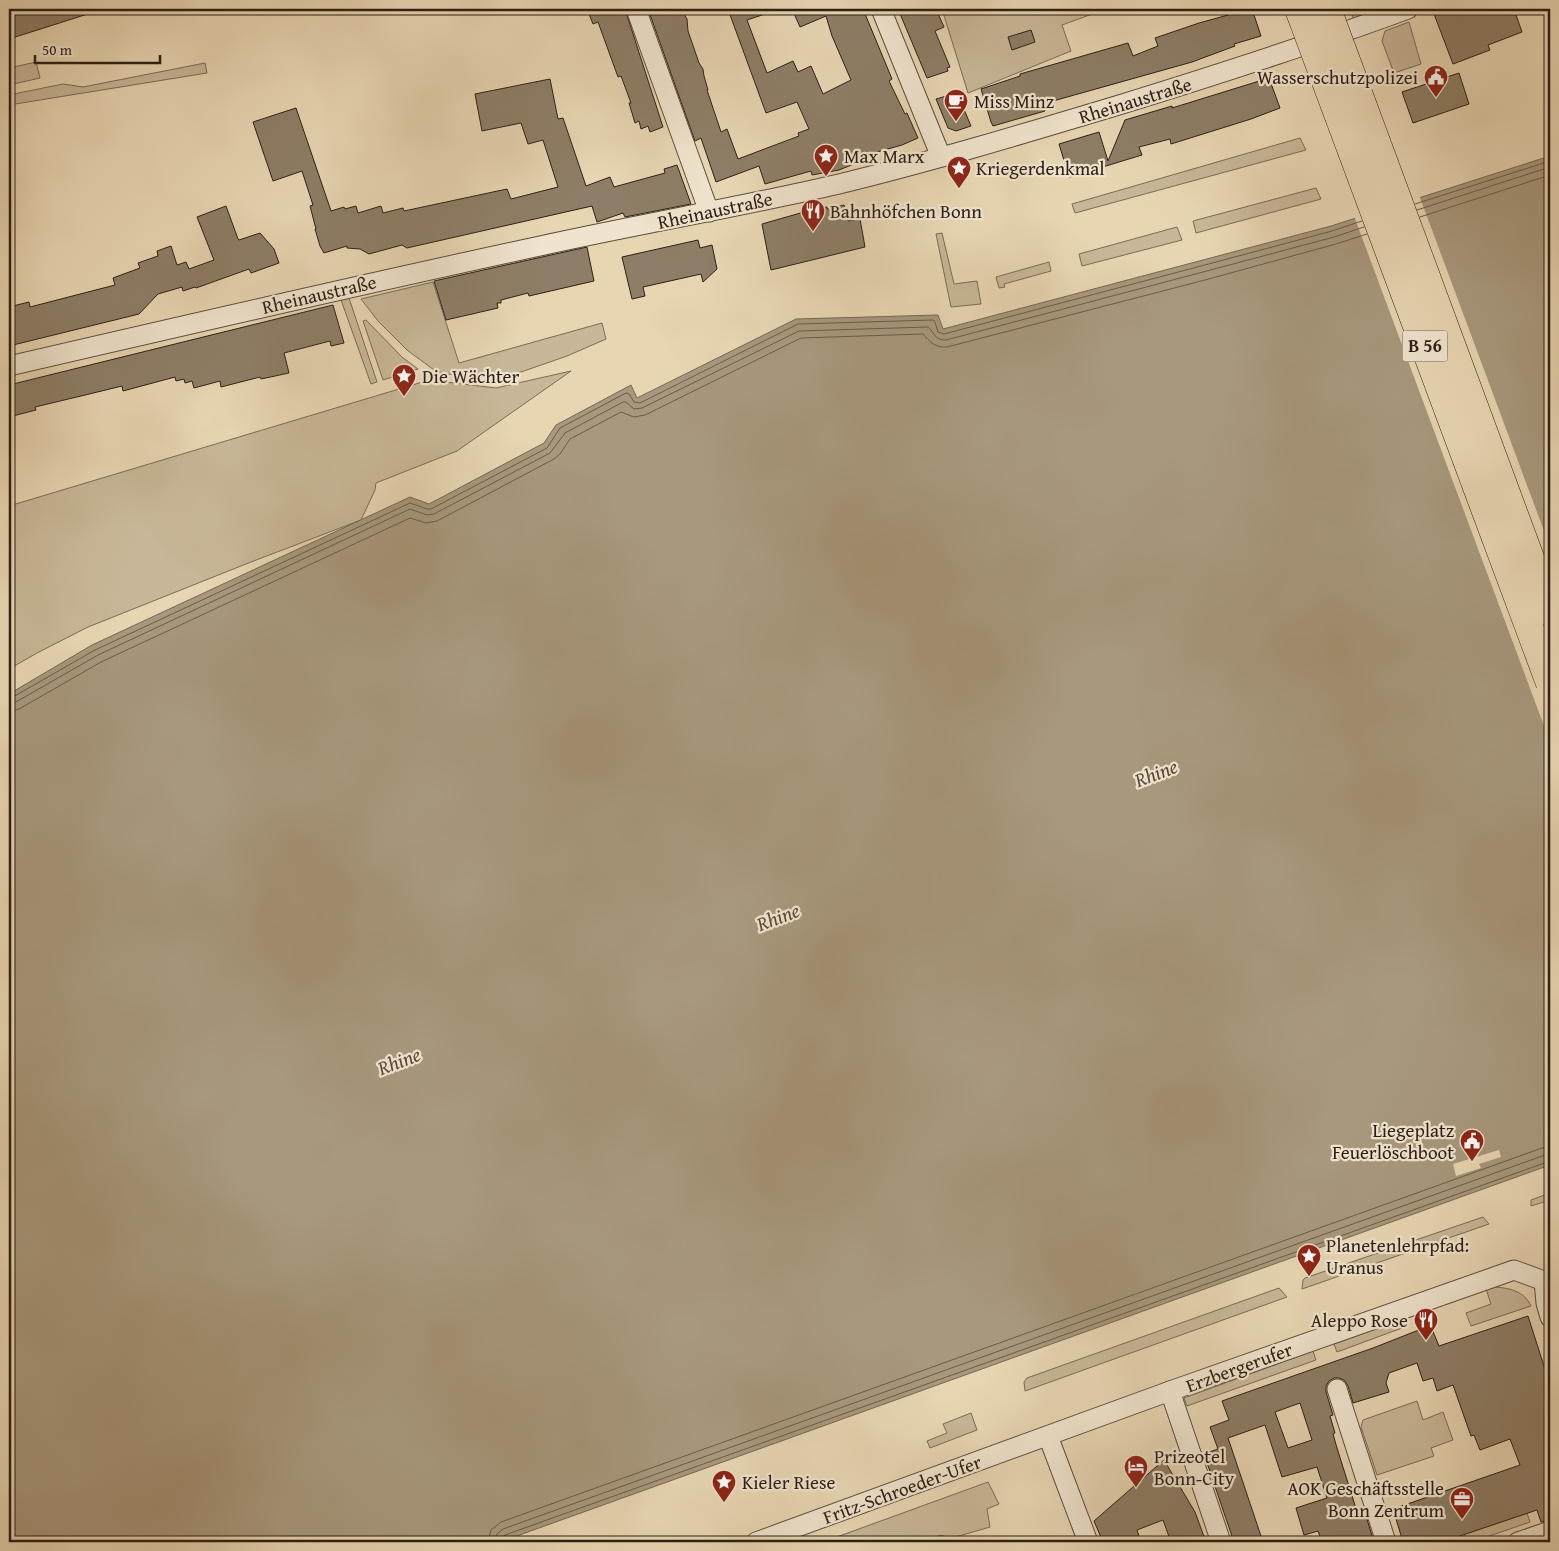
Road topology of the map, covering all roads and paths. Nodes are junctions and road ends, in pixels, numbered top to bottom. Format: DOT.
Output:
graph roads {
  1 [pos="636,9"];
  2 [pos="881,9"];
  3 [pos="1299,9"];
  4 [pos="1327,9"];
  5 [pos="1408,9"];
  6 [pos="942,157"];
  7 [pos="709,212"];
  8 [pos="9,366"];
  9 [pos="1550,612"];
  10 [pos="1550,683"];
  11 [pos="1547,1278"];
  12 [pos="1550,1316"];
  13 [pos="1337,1389"];
  14 [pos="1170,1391"];
  15 [pos="1048,1436"];
  16 [pos="1550,1532"];
  17 [pos="756,1542"];
  18 [pos="1088,1542"];
  19 [pos="1221,1542"];
  20 [pos="1386,1542"];
  21 [pos="1518,1542"];
  1 -- 7 [label="street"];
  2 -- 6 [label="street"];
  3 -- 10 [label="main road, B 56, bridge"];
  4 -- 9 [label="main road, B 56, bridge"];
  5 -- 6 [label="street, Rheinaustraße"];
  6 -- 7 [label="street, Rheinaustraße"];
  7 -- 8 [label="street, Rheinaustraße"];
  11 -- 12 [label="street"];
  11 -- 14 [label="street, Erzbergerufer"];
  13 -- 20 [label="street"];
  14 -- 15 [label="street, Erzbergerufer"];
  14 -- 19 [label="street"];
  15 -- 17 [label="street, Fritz-Schroeder-Ufer"];
  15 -- 18 [label="street"];
  16 -- 21 [label="street"];
}
